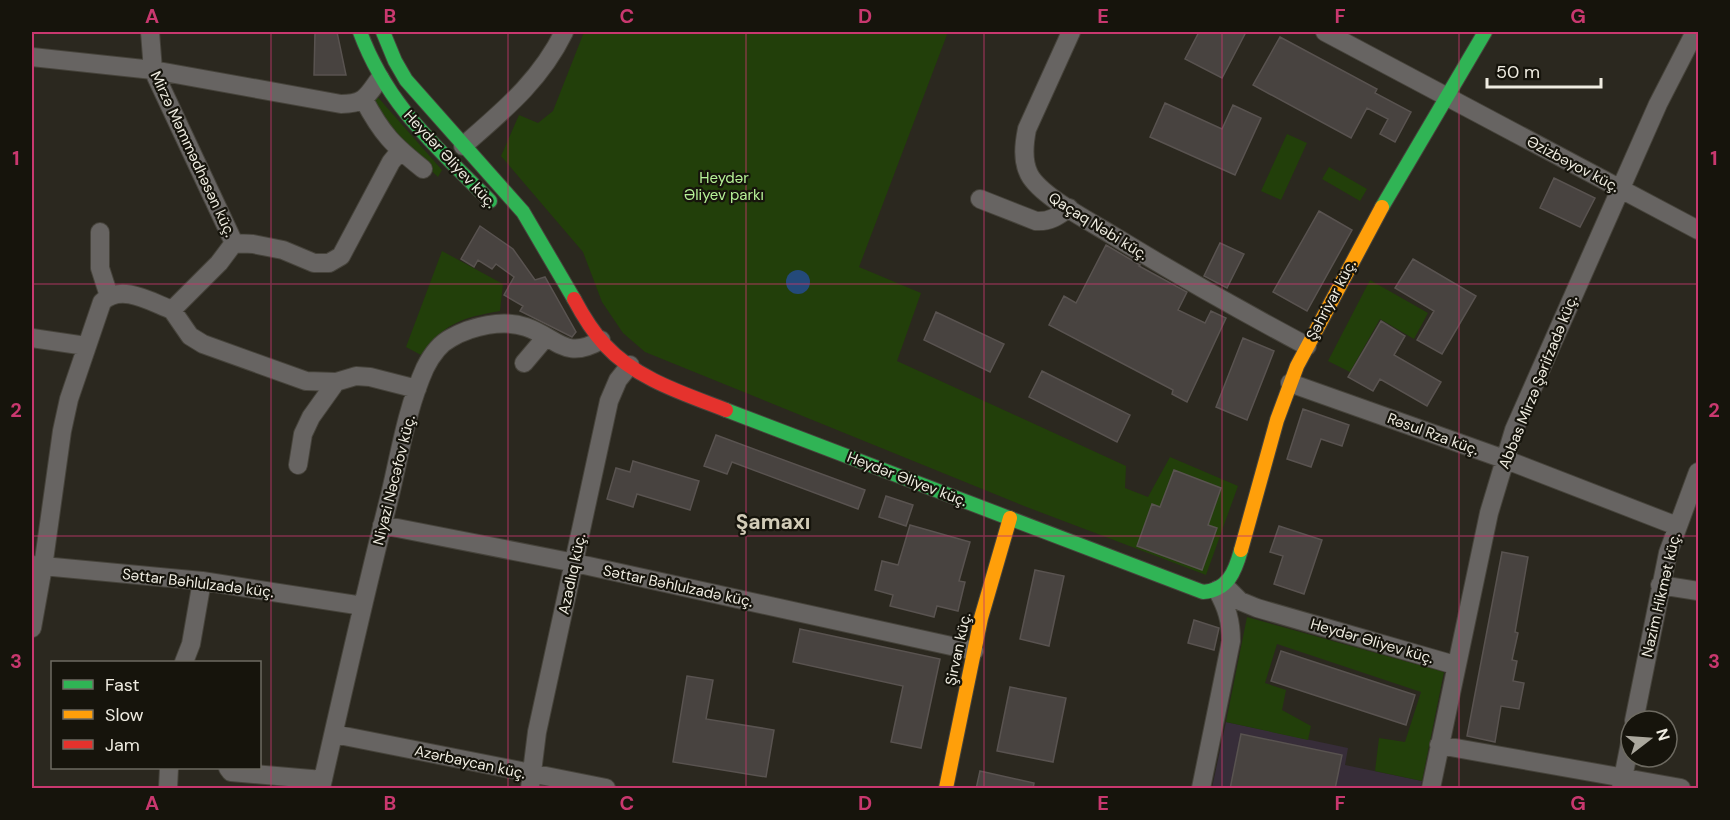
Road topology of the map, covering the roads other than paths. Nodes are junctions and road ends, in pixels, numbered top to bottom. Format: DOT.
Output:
graph roads {
  1 [pos="150,32"];
  2 [pos="360,32"];
  3 [pos="383,32"];
  4 [pos="564,32"];
  5 [pos="1071,32"];
  6 [pos="1325,32"];
  7 [pos="1485,32"];
  8 [pos="1695,32"];
  9 [pos="32,57"];
  10 [pos="153,70"];
  11 [pos="380,78"];
  12 [pos="1447,97"];
  13 [pos="364,100"];
  14 [pos="463,146"];
  15 [pos="400,151"];
  16 [pos="423,169"];
  17 [pos="1620,188"];
  18 [pos="980,199"];
  19 [pos="498,208"];
  20 [pos="1069,208"];
  21 [pos="514,225"];
  22 [pos="1698,230"];
  23 [pos="100,232"];
  24 [pos="234,243"];
  25 [pos="560,272"];
  26 [pos="109,296"];
  27 [pos="172,310"];
  28 [pos="546,337"];
  29 [pos="32,338"];
  30 [pos="601,340"];
  31 [pos="86,346"];
  32 [pos="1307,346"];
  33 [pos="524,363"];
  34 [pos="630,365"];
  35 [pos="336,382"];
  36 [pos="1290,382"];
  37 [pos="417,389"];
  38 [pos="1504,459"];
  39 [pos="298,465"];
  40 [pos="1698,472"];
  41 [pos="1010,518"];
  42 [pos="382,525"];
  43 [pos="1677,526"];
  44 [pos="574,564"];
  45 [pos="37,566"];
  46 [pos="202,582"];
  47 [pos="1660,585"];
  48 [pos="1222,588"];
  49 [pos="1698,591"];
  50 [pos="363,606"];
  51 [pos="32,628"];
  52 [pos="974,651"];
  53 [pos="185,661"];
  54 [pos="1455,665"];
  55 [pos="1636,709"];
  56 [pos="334,734"];
  57 [pos="1439,745"];
  58 [pos="169,769"];
  59 [pos="229,769"];
  60 [pos="1625,769"];
  61 [pos="530,781"];
  62 [pos="322,784"];
  63 [pos="1622,784"];
  64 [pos="168,789"];
  65 [pos="606,789"];
  66 [pos="945,789"];
  67 [pos="1201,789"];
  68 [pos="1431,789"];
  69 [pos="1681,789"];
  1 -- 10 [label="street, Mirzə Məmmədhəsən küç."];
  2 -- 11 [label="street, Heydər Əliyev küç."];
  3 -- 14 [label="street"];
  4 -- 14 [label="street"];
  5 -- 20 [label="street, Qaçaq Nəbi küç."];
  6 -- 12 [label="street, Əzizbəyov küç."];
  7 -- 12 [label="street, Şəhriyar küç."];
  8 -- 17 [label="street, Abbas Mirzə Şərifzadə küç."];
  9 -- 10 [label="street"];
  10 -- 13 [label="street"];
  10 -- 24 [label="street, Mirzə Məmmədhəsən küç."];
  11 -- 13 [label="street"];
  11 -- 19 [label="street, Heydər Əliyev küç."];
  12 -- 17 [label="street, Əzizbəyov küç."];
  12 -- 32 [label="street, Şəhriyar küç."];
  13 -- 15 [label="street"];
  14 -- 25 [label="street"];
  15 -- 16 [label="street"];
  15 -- 24 [label="street"];
  17 -- 22 [label="street, Əzizbəyov küç."];
  17 -- 38 [label="street, Abbas Mirzə Şərifzadə küç."];
  18 -- 20 [label="street"];
  20 -- 32 [label="street, Qaçaq Nəbi küç."];
  21 -- 25 [label="street"];
  23 -- 26 [label="street"];
  24 -- 27 [label="street, Mirzə Məmmədhəsən küç."];
  25 -- 30 [label="street, Heydər Əliyev küç."];
  26 -- 27 [label="street"];
  26 -- 31 [label="street"];
  27 -- 35 [label="street"];
  28 -- 30 [label="street, Niyazi Nəcəfov küç."];
  28 -- 33 [label="street"];
  28 -- 37 [label="street, Niyazi Nəcəfov küç."];
  29 -- 31 [label="street"];
  30 -- 34 [label="street, Heydər Əliyev küç."];
  31 -- 45 [label="street"];
  32 -- 36 [label="street, Şəhriyar küç."];
  34 -- 41 [label="street, Heydər Əliyev küç."];
  34 -- 44 [label="street, Azadlıq küç."];
  35 -- 37 [label="street"];
  35 -- 39 [label="street"];
  36 -- 38 [label="street, Rəsul Rza küç."];
  36 -- 48 [label="street, Şəhriyar küç."];
  37 -- 42 [label="street, Niyazi Nəcəfov küç."];
  38 -- 43 [label="street, Rəsul Rza küç."];
  38 -- 54 [label="street, Abbas Mirzə Şərifzadə küç."];
  40 -- 43 [label="street, Nazim Hikmət küç."];
  41 -- 48 [label="street, Heydər Əliyev küç."];
  41 -- 52 [label="street, Şirvan küç."];
  42 -- 44 [label="street, Səttar Bəhlulzadə küç."];
  42 -- 50 [label="street, Niyazi Nəcəfov küç."];
  43 -- 47 [label="street, Nazim Hikmət küç."];
  44 -- 52 [label="street, Səttar Bəhlulzadə küç."];
  44 -- 61 [label="street, Azadlıq küç."];
  45 -- 46 [label="street, Səttar Bəhlulzadə küç."];
  45 -- 51 [label="street"];
  46 -- 50 [label="street, Səttar Bəhlulzadə küç."];
  46 -- 53 [label="street"];
  47 -- 49 [label="street"];
  47 -- 55 [label="street, Nazim Hikmət küç."];
  48 -- 54 [label="street, Heydər Əliyev küç."];
  48 -- 67 [label="street"];
  50 -- 56 [label="street, Niyazi Nəcəfov küç."];
  52 -- 66 [label="street, Şirvan küç."];
  54 -- 57 [label="street, Abbas Mirzə Şərifzadə küç."];
  56 -- 61 [label="street, Azərbaycan küç."];
  56 -- 62 [label="street, Niyazi Nəcəfov küç."];
  57 -- 63 [label="street"];
  57 -- 68 [label="street, Abbas Mirzə Şərifzadə küç."];
  58 -- 64 [label="street"];
  59 -- 62 [label="street"];
  60 -- 63 [label="street"];
  61 -- 65 [label="street, Azərbaycan küç."];
  63 -- 69 [label="street"];
}
